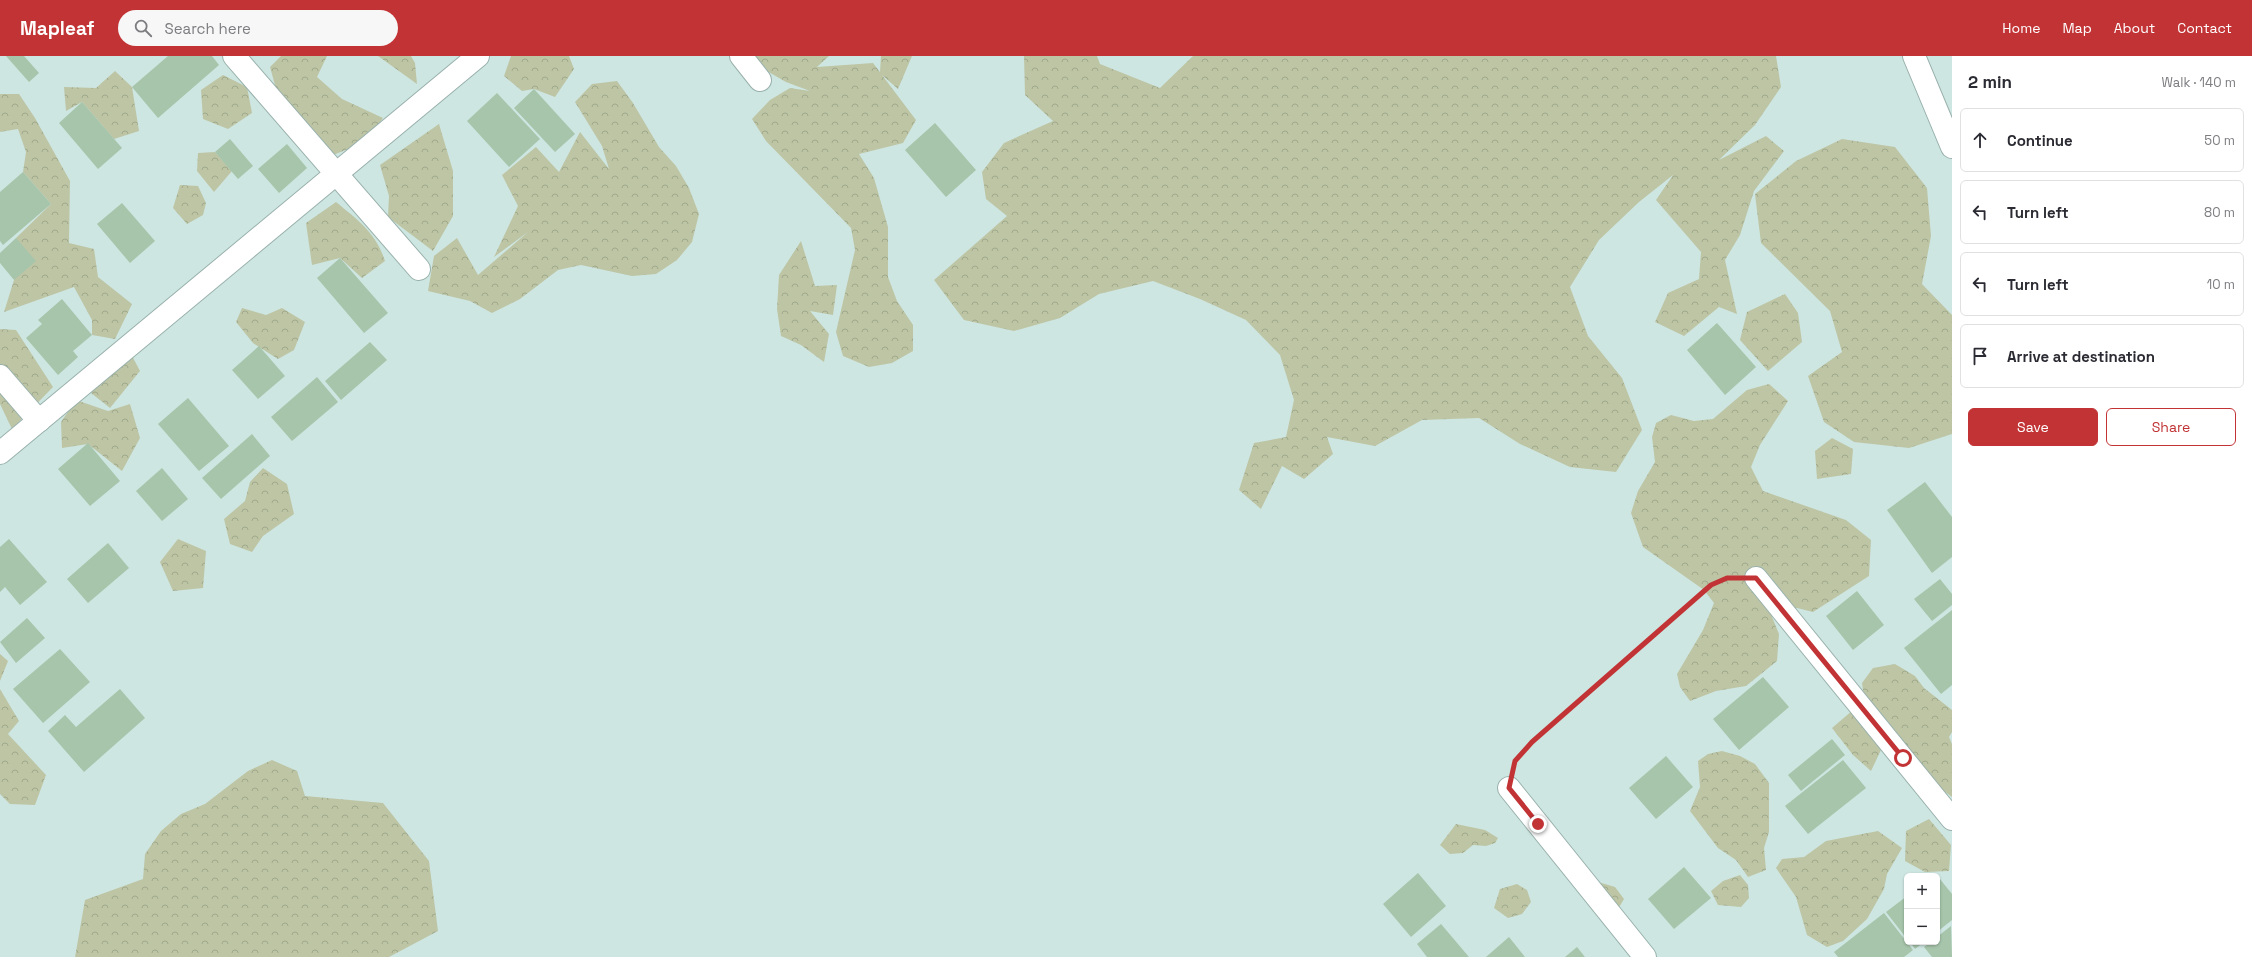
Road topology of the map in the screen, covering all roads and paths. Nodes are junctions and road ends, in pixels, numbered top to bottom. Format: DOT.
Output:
graph roads {
  1 [pos="234,56"];
  2 [pos="478,56"];
  3 [pos="741,56"];
  4 [pos="1914,56"];
  5 [pos="760,80"];
  6 [pos="1952,147"];
  7 [pos="337,174"];
  8 [pos="419,269"];
  9 [pos="0,376"];
  10 [pos="39,421"];
  11 [pos="0,453"];
  12 [pos="1756,578"];
  13 [pos="1509,788"];
  14 [pos="1952,819"];
  15 [pos="1645,957"];
  1 -- 7 [label="street"];
  2 -- 7 [label="street"];
  3 -- 5 [label="street"];
  4 -- 6 [label="street"];
  7 -- 8 [label="street"];
  7 -- 10 [label="street"];
  9 -- 10 [label="street"];
  10 -- 11 [label="street"];
  12 -- 13 [label="path"];
  12 -- 14 [label="street"];
  13 -- 15 [label="street"];
}
